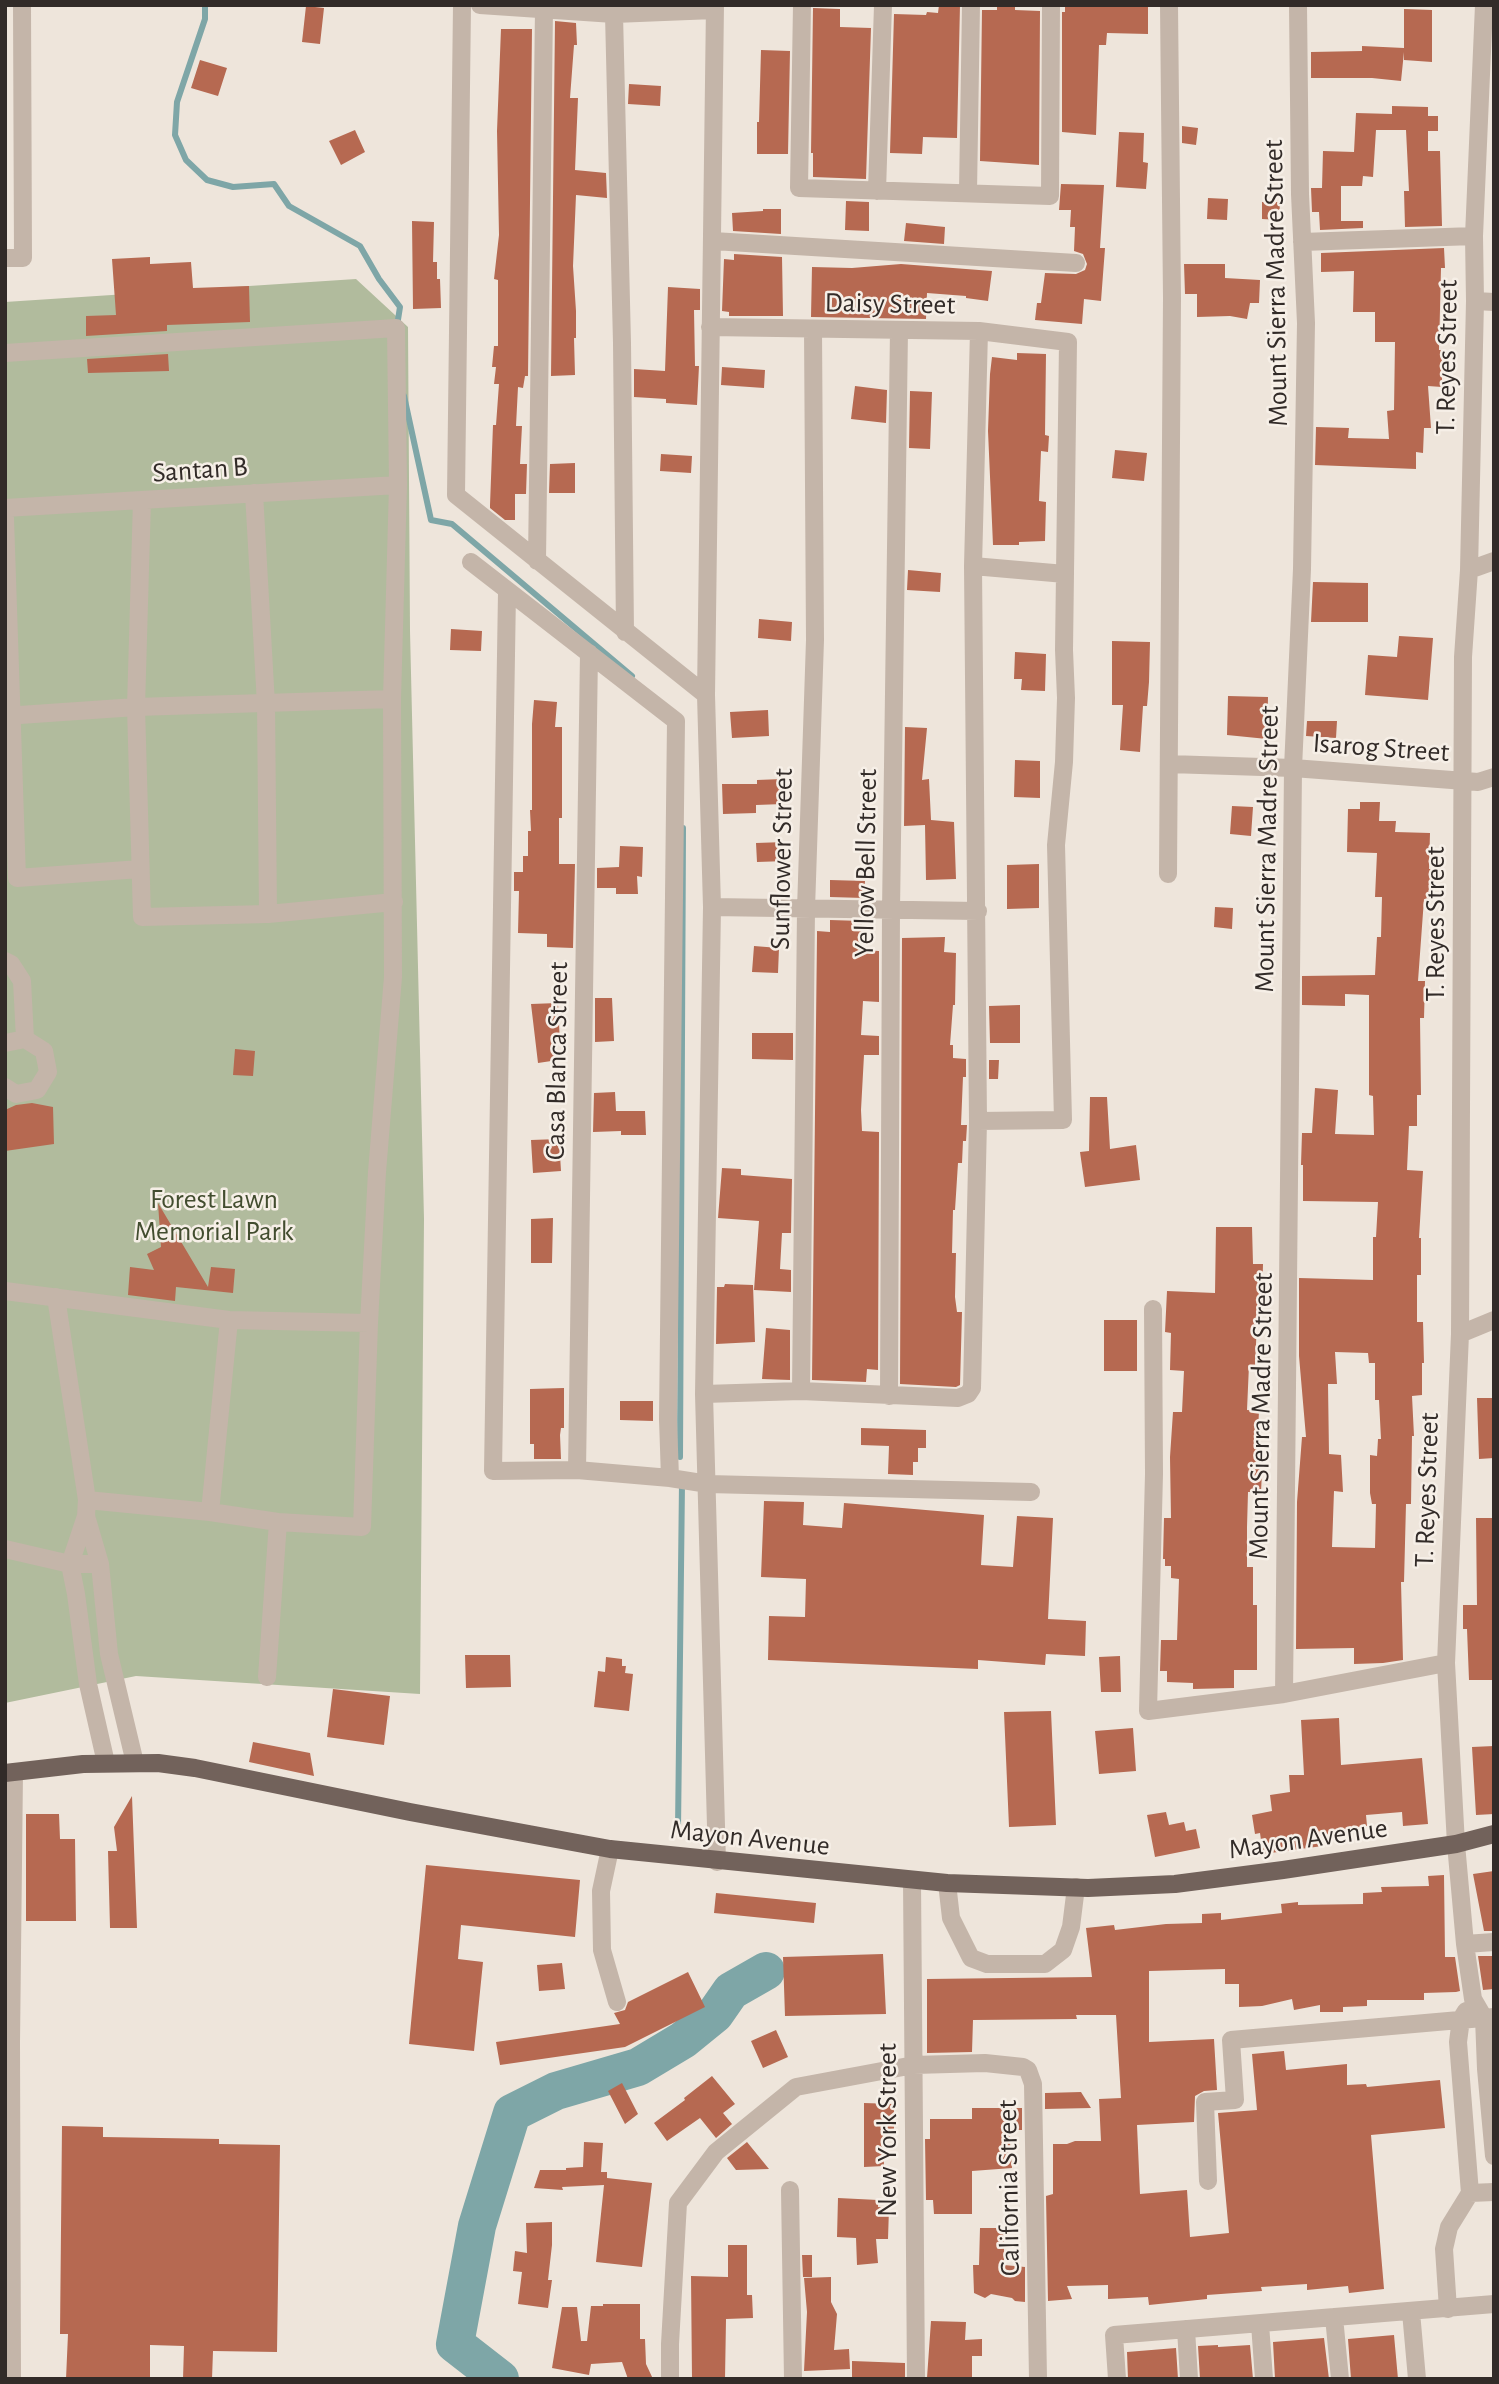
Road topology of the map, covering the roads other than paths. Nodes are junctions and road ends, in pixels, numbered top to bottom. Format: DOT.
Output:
graph roads {
  1 [pos="22,5"];
  2 [pos="462,5"];
  3 [pos="802,5"];
  4 [pos="883,5"];
  5 [pos="971,5"];
  6 [pos="1051,5"];
  7 [pos="1169,5"];
  8 [pos="1298,5"];
  9 [pos="1484,5"];
  10 [pos="491,6"];
  11 [pos="715,7"];
  12 [pos="544,9"];
  13 [pos="614,13"];
  14 [pos="1487,107"];
  15 [pos="877,191"];
  16 [pos="968,192"];
  17 [pos="1474,236"];
  18 [pos="713,241"];
  19 [pos="1302,242"];
  20 [pos="5,258"];
  21 [pos="1076,263"];
  22 [pos="1475,302"];
  23 [pos="1494,302"];
  24 [pos="710,327"];
  25 [pos="813,329"];
  26 [pos="899,330"];
  27 [pos="979,331"];
  28 [pos="5,353"];
  29 [pos="398,485"];
  30 [pos="254,493"];
  31 [pos="142,500"];
  32 [pos="5,508"];
  33 [pos="5,518"];
  34 [pos="537,561"];
  35 [pos="1494,561"];
  36 [pos="471,562"];
  37 [pos="973,566"];
  38 [pos="1469,570"];
  39 [pos="1065,575"];
  40 [pos="507,592"];
  41 [pos="625,632"];
  42 [pos="589,653"];
  43 [pos="706,695"];
  44 [pos="392,699"];
  45 [pos="265,704"];
  46 [pos="136,707"];
  47 [pos="9,716"];
  48 [pos="1170,764"];
  49 [pos="1293,768"];
  50 [pos="1494,777"];
  51 [pos="1463,780"];
  52 [pos="140,869"];
  53 [pos="1168,874"];
  54 [pos="11,878"];
  55 [pos="394,902"];
  56 [pos="712,907"];
  57 [pos="806,909"];
  58 [pos="891,910"];
  59 [pos="978,911"];
  60 [pos="268,914"];
  61 [pos="5,961"];
  62 [pos="25,1039"];
  63 [pos="5,1043"];
  64 [pos="5,1087"];
  65 [pos="978,1121"];
  66 [pos="5,1291"];
  67 [pos="56,1297"];
  68 [pos="1153,1309"];
  69 [pos="229,1320"];
  70 [pos="1494,1320"];
  71 [pos="369,1323"];
  72 [pos="1460,1334"];
  73 [pos="801,1391"];
  74 [pos="704,1394"];
  75 [pos="889,1396"];
  76 [pos="577,1470"];
  77 [pos="670,1478"];
  78 [pos="708,1484"];
  79 [pos="1031,1492"];
  80 [pos="87,1508"];
  81 [pos="210,1512"];
  82 [pos="278,1522"];
  83 [pos="5,1549"];
  84 [pos="70,1564"];
  85 [pos="100,1564"];
  86 [pos="1446,1663"];
  87 [pos="267,1677"];
  88 [pos="1284,1695"];
  89 [pos="106,1763"];
  90 [pos="135,1763"];
  91 [pos="9,1773"];
  92 [pos="1494,1834"];
  93 [pos="1455,1844"];
  94 [pos="610,1849"];
  95 [pos="717,1862"];
  96 [pos="912,1881"];
  97 [pos="947,1883"];
  98 [pos="1076,1887"];
  99 [pos="1494,1942"];
  100 [pos="1465,1944"];
  101 [pos="1473,1999"];
  102 [pos="617,2002"];
  103 [pos="1489,2017"];
  104 [pos="1461,2019"];
  105 [pos="914,2065"];
  106 [pos="1494,2156"];
  107 [pos="1208,2181"];
  108 [pos="790,2190"];
  109 [pos="1494,2192"];
  110 [pos="1470,2193"];
  111 [pos="1494,2304"];
  112 [pos="1447,2309"];
  113 [pos="1411,2312"];
  114 [pos="1334,2317"];
  115 [pos="1260,2324"];
  116 [pos="1186,2329"];
  117 [pos="12,2379"];
  118 [pos="670,2379"];
  119 [pos="793,2379"];
  120 [pos="916,2379"];
  121 [pos="1038,2379"];
  122 [pos="1117,2379"];
  123 [pos="1189,2379"];
  124 [pos="1264,2379"];
  125 [pos="1340,2379"];
  126 [pos="1417,2379"];
  1 -- 20 [label="street"];
  2 -- 34 [label="street"];
  3 -- 15 [label="street"];
  4 -- 15 [label="street"];
  5 -- 16 [label="street"];
  6 -- 16 [label="street"];
  7 -- 48 [label="street"];
  8 -- 19 [label="street, Mount Sierra Madre Street"];
  9 -- 14 [label="street, T. Reyes Street"];
  10 -- 12 [label="street"];
  11 -- 13 [label="street"];
  11 -- 18 [label="street"];
  12 -- 13 [label="street"];
  12 -- 34 [label="street"];
  13 -- 41 [label="street"];
  14 -- 17 [label="street, T. Reyes Street"];
  15 -- 16 [label="street"];
  17 -- 19 [label="street"];
  17 -- 22 [label="street, T. Reyes Street"];
  18 -- 21 [label="street"];
  18 -- 24 [label="street"];
  19 -- 49 [label="street, Mount Sierra Madre Street"];
  22 -- 23 [label="street"];
  22 -- 38 [label="street, T. Reyes Street"];
  24 -- 25 [label="street, Daisy Street"];
  24 -- 43 [label="street"];
  25 -- 26 [label="street, Daisy Street"];
  25 -- 57 [label="street, Sunflower Street"];
  26 -- 27 [label="street, Daisy Street"];
  26 -- 58 [label="street, Yellow Bell Street"];
  27 -- 37 [label="street"];
  27 -- 39 [label="street, Daisy Street"];
  28 -- 29 [label="street"];
  29 -- 30 [label="street, Santan B"];
  29 -- 44 [label="street"];
  30 -- 31 [label="street, Santan B"];
  30 -- 45 [label="street"];
  31 -- 32 [label="street, Santan B"];
  31 -- 46 [label="street"];
  33 -- 47 [label="street"];
  34 -- 41 [label="street"];
  35 -- 38 [label="street"];
  36 -- 40 [label="street"];
  37 -- 39 [label="street"];
  37 -- 59 [label="street"];
  38 -- 51 [label="street, T. Reyes Street"];
  39 -- 65 [label="street"];
  40 -- 42 [label="street"];
  40 -- 76 [label="street"];
  41 -- 43 [label="street"];
  42 -- 76 [label="street, Casa Blanca Street"];
  42 -- 77 [label="street"];
  43 -- 56 [label="street"];
  44 -- 45 [label="street"];
  44 -- 55 [label="street"];
  45 -- 46 [label="street"];
  45 -- 60 [label="street"];
  46 -- 47 [label="street"];
  46 -- 52 [label="street"];
  47 -- 54 [label="street"];
  48 -- 49 [label="street, Isarog Street"];
  48 -- 53 [label="street"];
  49 -- 51 [label="street, Isarog Street"];
  49 -- 88 [label="street, Mount Sierra Madre Street"];
  50 -- 51 [label="street, Isarog Street"];
  51 -- 72 [label="street, T. Reyes Street"];
  52 -- 54 [label="street"];
  52 -- 60 [label="street"];
  55 -- 60 [label="street"];
  55 -- 71 [label="street"];
  56 -- 57 [label="street"];
  56 -- 74 [label="street"];
  57 -- 58 [label="street"];
  57 -- 73 [label="street, Sunflower Street"];
  58 -- 59 [label="street"];
  58 -- 75 [label="street, Yellow Bell Street"];
  59 -- 65 [label="street"];
  61 -- 62 [label="street"];
  62 -- 63 [label="street"];
  62 -- 64 [label="street"];
  65 -- 75 [label="street"];
  66 -- 67 [label="street"];
  67 -- 69 [label="street"];
  67 -- 80 [label="street"];
  68 -- 88 [label="street"];
  69 -- 71 [label="street"];
  69 -- 81 [label="street"];
  70 -- 72 [label="street"];
  71 -- 82 [label="street"];
  72 -- 86 [label="street, T. Reyes Street"];
  73 -- 74 [label="street"];
  73 -- 75 [label="street"];
  74 -- 78 [label="street"];
  76 -- 77 [label="street"];
  77 -- 78 [label="street"];
  78 -- 79 [label="street"];
  78 -- 95 [label="street"];
  80 -- 81 [label="street"];
  80 -- 84 [label="street"];
  80 -- 85 [label="street"];
  81 -- 82 [label="street"];
  82 -- 87 [label="street"];
  83 -- 84 [label="street"];
  84 -- 85 [label="street"];
  84 -- 89 [label="street"];
  85 -- 90 [label="street"];
  86 -- 88 [label="street"];
  86 -- 93 [label="street, T. Reyes Street"];
  89 -- 90 [label="main road, Mayon Avenue"];
  89 -- 91 [label="main road, Mayon Avenue"];
  90 -- 94 [label="main road, Mayon Avenue"];
  91 -- 117 [label="street"];
  92 -- 93 [label="main road, Mayon Avenue"];
  93 -- 98 [label="main road, Mayon Avenue"];
  93 -- 100 [label="street, T. Reyes Street"];
  94 -- 95 [label="main road, Mayon Avenue"];
  94 -- 102 [label="street"];
  95 -- 96 [label="main road, Mayon Avenue"];
  96 -- 97 [label="main road, Mayon Avenue"];
  96 -- 105 [label="street, New York Street"];
  97 -- 98 [label="main road, Mayon Avenue"];
  97 -- 98 [label="street"];
  99 -- 100 [label="street"];
  100 -- 101 [label="street, T. Reyes Street"];
  101 -- 103 [label="street"];
  101 -- 104 [label="street"];
  103 -- 104 [label="street"];
  103 -- 106 [label="street"];
  104 -- 107 [label="street"];
  104 -- 110 [label="street"];
  105 -- 118 [label="street, California Street"];
  105 -- 120 [label="street, New York Street"];
  105 -- 121 [label="street, California Street"];
  108 -- 119 [label="street"];
  109 -- 110 [label="street"];
  110 -- 112 [label="street"];
  111 -- 112 [label="street"];
  112 -- 113 [label="street"];
  113 -- 114 [label="street"];
  113 -- 126 [label="street"];
  114 -- 115 [label="street"];
  114 -- 125 [label="street"];
  115 -- 116 [label="street"];
  115 -- 124 [label="street"];
  116 -- 122 [label="street"];
  116 -- 123 [label="street"];
}
